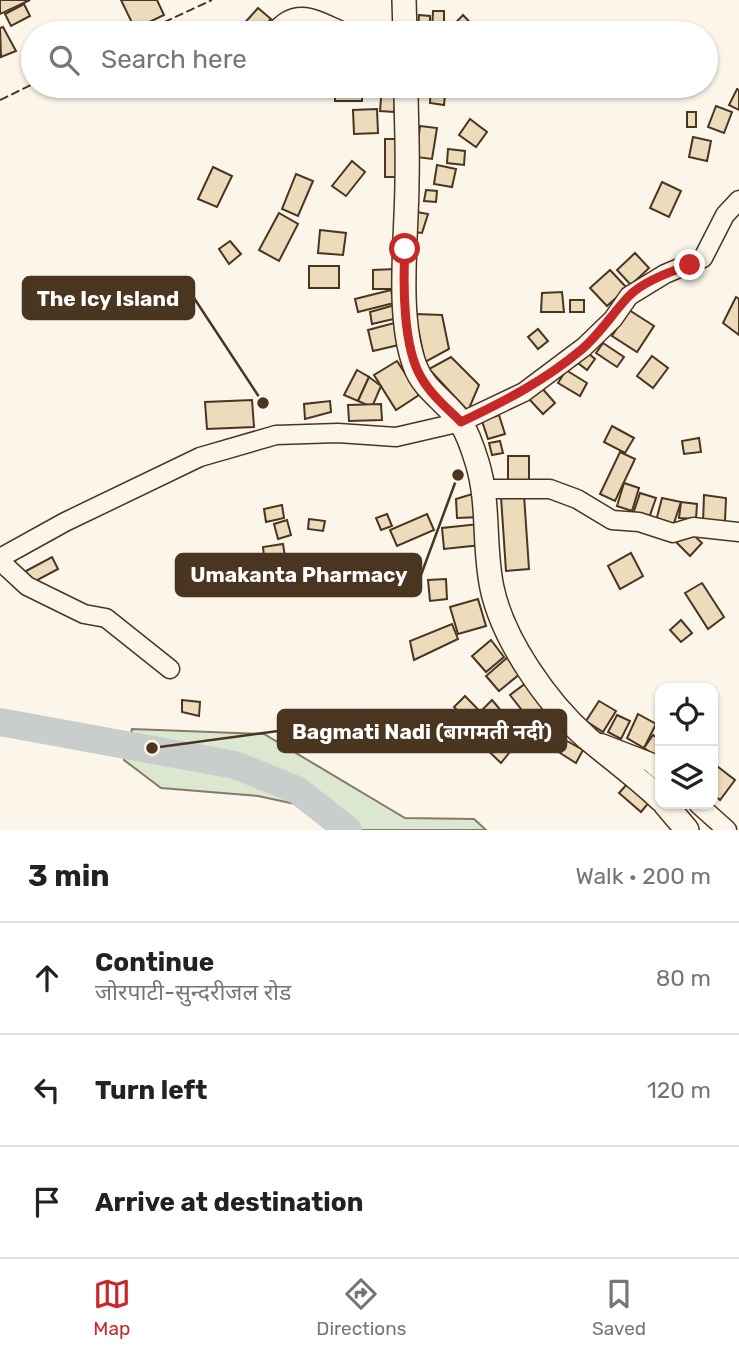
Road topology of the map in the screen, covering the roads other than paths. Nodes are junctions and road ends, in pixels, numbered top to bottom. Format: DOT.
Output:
graph roads {
  1 [pos="404,0"];
  2 [pos="285,21"];
  3 [pos="318,21"];
  4 [pos="405,21"];
  5 [pos="406,98"];
  6 [pos="739,200"];
  7 [pos="461,422"];
  8 [pos="485,489"];
  9 [pos="739,532"];
  10 [pos="0,559"];
  11 [pos="170,669"];
  12 [pos="588,738"];
  13 [pos="655,766"];
  14 [pos="655,794"];
  15 [pos="669,809"];
  16 [pos="704,809"];
  17 [pos="687,830"];
  18 [pos="727,830"];
  1 -- 4 [label="main road"];
  2 -- 3 [label="street"];
  5 -- 7 [label="main road"];
  6 -- 7 [label="street"];
  7 -- 8 [label="main road"];
  7 -- 10 [label="street"];
  8 -- 9 [label="street"];
  8 -- 12 [label="main road"];
  10 -- 11 [label="street"];
  12 -- 13 [label="street"];
  12 -- 14 [label="main road"];
  15 -- 17 [label="main road"];
  16 -- 18 [label="street"];
}
